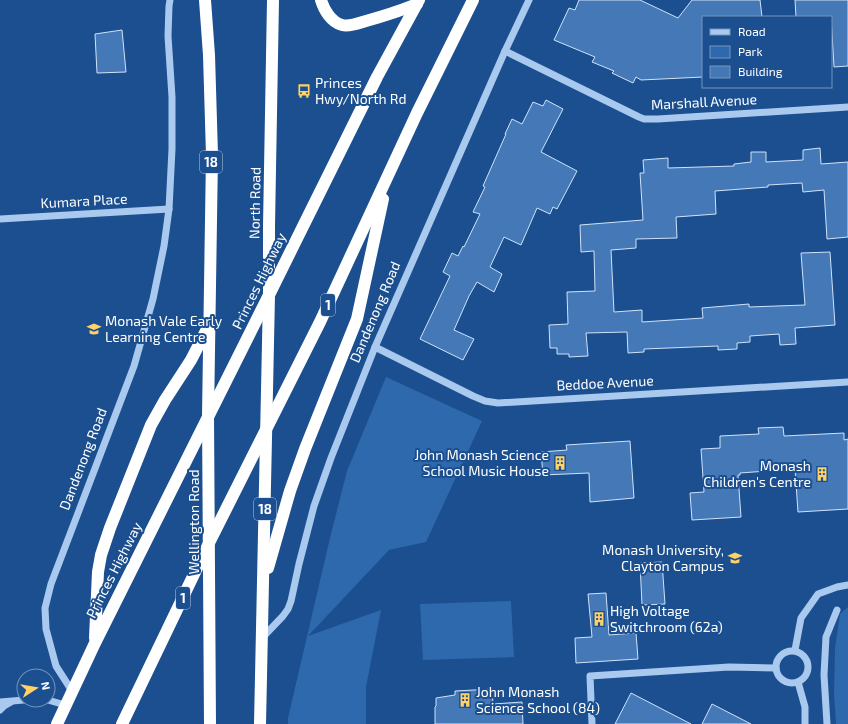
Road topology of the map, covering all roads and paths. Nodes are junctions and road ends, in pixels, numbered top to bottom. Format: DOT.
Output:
graph roads {
  1 [pos="170,0"];
  2 [pos="205,0"];
  3 [pos="273,0"];
  4 [pos="321,0"];
  5 [pos="473,0"];
  6 [pos="529,0"];
  7 [pos="418,2"];
  8 [pos="505,51"];
  9 [pos="848,107"];
  10 [pos="388,178"];
  11 [pos="169,209"];
  12 [pos="0,219"];
  13 [pos="269,295"];
  14 [pos="209,325"];
  15 [pos="375,347"];
  16 [pos="848,382"];
  17 [pos="208,416"];
  18 [pos="266,430"];
  19 [pos="209,543"];
  20 [pos="848,585"];
  21 [pos="263,589"];
  22 [pos="837,610"];
  23 [pos="262,638"];
  24 [pos="94,643"];
  25 [pos="795,650"];
  26 [pos="776,668"];
  27 [pos="798,682"];
  28 [pos="72,692"];
  29 [pos="16,700"];
  30 [pos="0,702"];
  31 [pos="16,702"];
  32 [pos="56,702"];
  33 [pos="65,705"];
  34 [pos="0,710"];
  35 [pos="57,724"];
  36 [pos="122,724"];
  37 [pos="210,724"];
  38 [pos="260,724"];
  39 [pos="592,724"];
  40 [pos="805,724"];
  41 [pos="827,724"];
  1 -- 11 [label="street"];
  2 -- 14 [label="highway, 18"];
  3 -- 13 [label="highway, North Road / 18"];
  4 -- 7 [label="highway"];
  5 -- 10 [label="highway, 1"];
  6 -- 8 [label="street, Dandenong Road"];
  7 -- 13 [label="highway, Princes Highway"];
  8 -- 9 [label="street, Marshall Avenue"];
  8 -- 15 [label="street, Dandenong Road"];
  10 -- 18 [label="highway, 1"];
  10 -- 21 [label="highway"];
  11 -- 12 [label="street, Kumara Place"];
  11 -- 28 [label="street, Dandenong Road"];
  13 -- 17 [label="highway, Princes Highway"];
  13 -- 18 [label="highway, North Road / 18"];
  14 -- 17 [label="highway, 18"];
  14 -- 24 [label="highway"];
  15 -- 16 [label="street, Beddoe Avenue"];
  15 -- 23 [label="street, Dandenong Road"];
  17 -- 19 [label="highway, Wellington Road / 18"];
  17 -- 24 [label="highway, Princes Highway"];
  18 -- 19 [label="highway, 1"];
  18 -- 21 [label="highway, 18"];
  19 -- 36 [label="highway, 1"];
  19 -- 37 [label="highway, Wellington Road / 18"];
  20 -- 25 [label="street"];
  21 -- 23 [label="highway, 18"];
  22 -- 41 [label="street"];
  23 -- 38 [label="highway, 18"];
  24 -- 28 [label="highway, Princes Highway"];
  25 -- 26 [label="street"];
  25 -- 27 [label="street"];
  26 -- 27 [label="street"];
  26 -- 39 [label="street"];
  27 -- 40 [label="street"];
  28 -- 33 [label="highway, Princes Highway"];
  29 -- 30 [label="street"];
  31 -- 34 [label="street"];
  32 -- 33 [label="street"];
  33 -- 35 [label="highway"];
}
